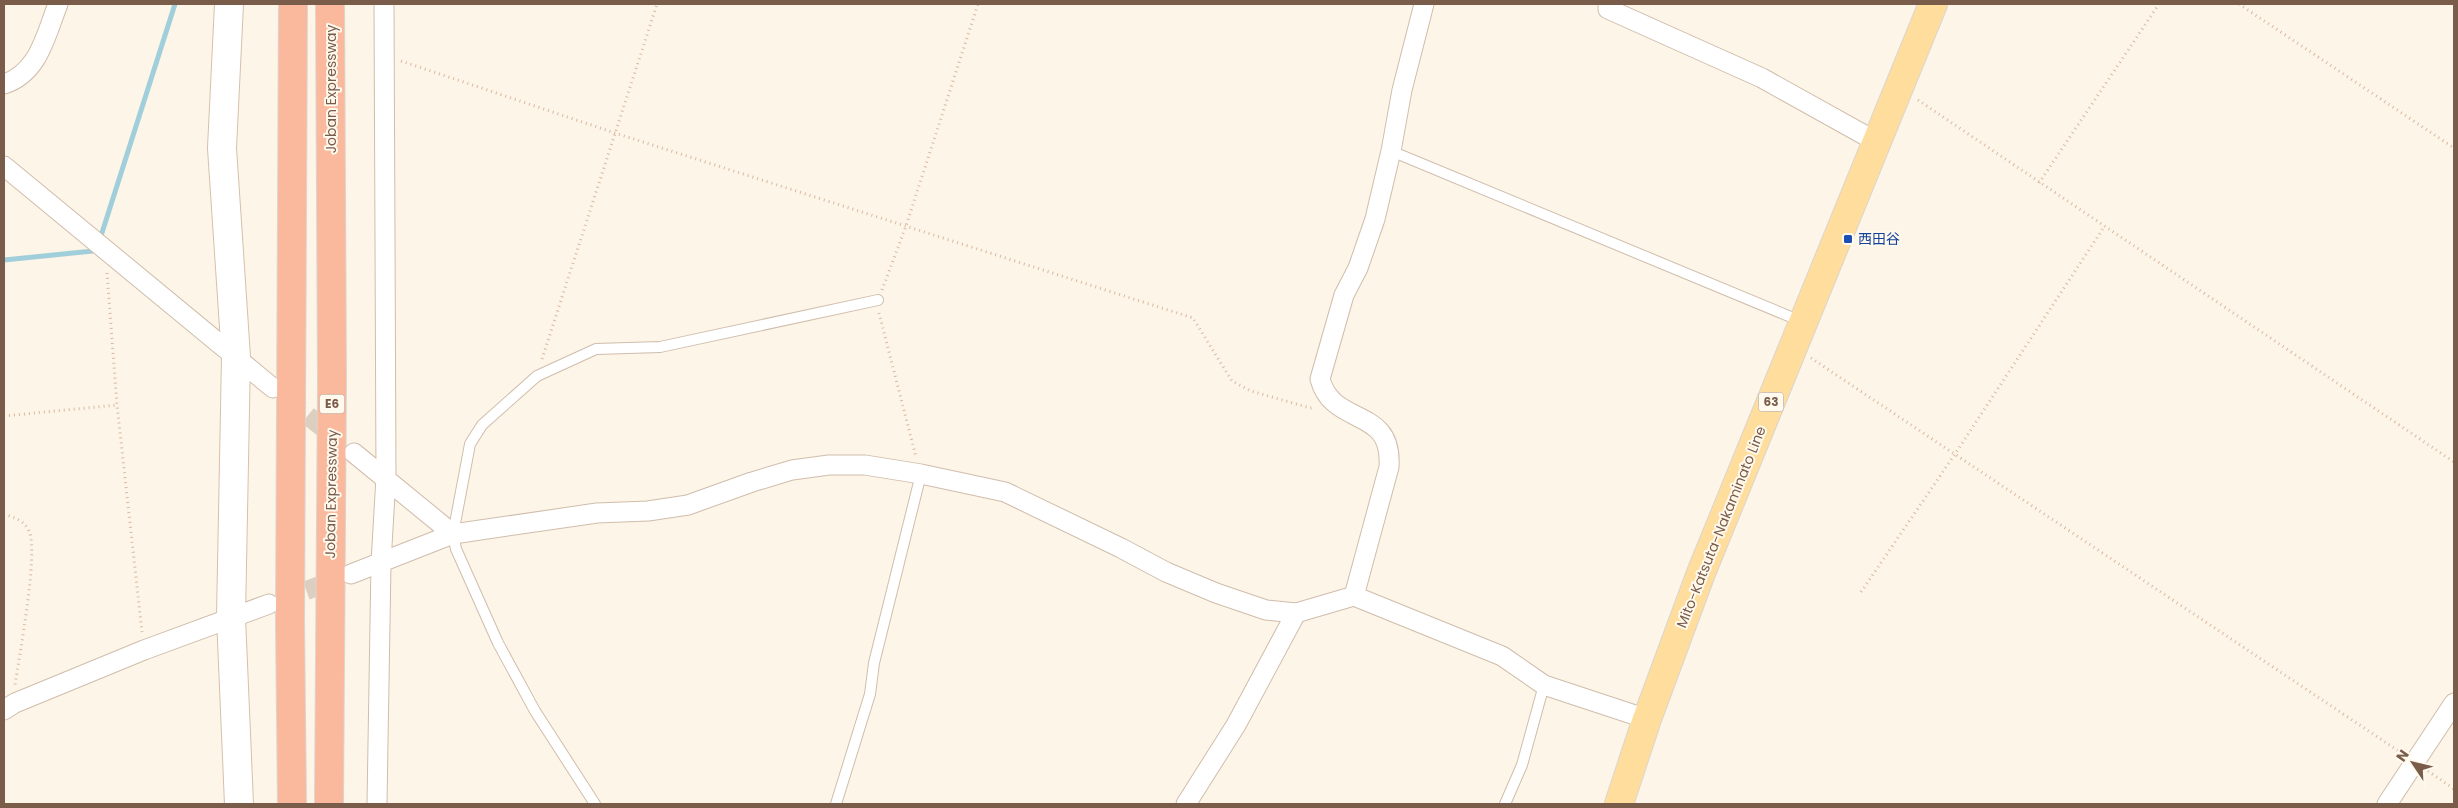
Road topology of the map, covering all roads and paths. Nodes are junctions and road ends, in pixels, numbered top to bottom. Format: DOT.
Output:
graph roads {
  1 [pos="58,4"];
  2 [pos="229,4"];
  3 [pos="293,4"];
  4 [pos="330,4"];
  5 [pos="384,4"];
  6 [pos="657,4"];
  7 [pos="978,4"];
  8 [pos="1424,4"];
  9 [pos="1608,4"];
  10 [pos="1933,4"];
  11 [pos="2159,4"];
  12 [pos="2239,4"];
  13 [pos="384,56"];
  14 [pos="4,84"];
  15 [pos="1900,88"];
  16 [pos="615,133"];
  17 [pos="1877,142"];
  18 [pos="2454,148"];
  19 [pos="1391,151"];
  20 [pos="4,166"];
  21 [pos="2039,183"];
  22 [pos="906,226"];
  23 [pos="2104,227"];
  24 [pos="109,254"];
  25 [pos="878,300"];
  26 [pos="1804,322"];
  27 [pos="1794,347"];
  28 [pos="236,356"];
  29 [pos="537,376"];
  30 [pos="273,388"];
  31 [pos="1332,403"];
  32 [pos="118,405"];
  33 [pos="4,416"];
  34 [pos="354,452"];
  35 [pos="1955,454"];
  36 [pos="2454,462"];
  37 [pos="921,474"];
  38 [pos="386,477"];
  39 [pos="4,514"];
  40 [pos="453,534"];
  41 [pos="381,563"];
  42 [pos="351,574"];
  43 [pos="1861,592"];
  44 [pos="1354,596"];
  45 [pos="269,604"];
  46 [pos="1296,614"];
  47 [pos="232,617"];
  48 [pos="144,650"];
  49 [pos="1544,685"];
  50 [pos="2454,703"];
  51 [pos="9,707"];
  52 [pos="1647,718"];
  53 [pos="2415,762"];
  54 [pos="2454,789"];
  55 [pos="238,804"];
  56 [pos="292,804"];
  57 [pos="329,804"];
  58 [pos="378,804"];
  59 [pos="595,804"];
  60 [pos="836,804"];
  61 [pos="1186,804"];
  62 [pos="1505,804"];
  63 [pos="1619,804"];
  64 [pos="2387,804"];
  1 -- 14 [label="street"];
  2 -- 28 [label="street"];
  3 -- 56 [label="highway"];
  4 -- 57 [label="highway, Joban Expressway / E6"];
  5 -- 13 [label="street"];
  6 -- 16 [label="path"];
  7 -- 22 [label="path"];
  8 -- 19 [label="street"];
  9 -- 17 [label="street"];
  10 -- 15 [label="main road, Mito-Katsuta-Nakaminato Line / 63"];
  11 -- 21 [label="path"];
  12 -- 18 [label="path"];
  13 -- 16 [label="path"];
  13 -- 38 [label="street"];
  15 -- 17 [label="main road, Mito-Katsuta-Nakaminato Line / 63"];
  15 -- 21 [label="path"];
  16 -- 22 [label="path"];
  16 -- 29 [label="path"];
  17 -- 26 [label="main road, Mito-Katsuta-Nakaminato Line / 63"];
  19 -- 26 [label="lane"];
  19 -- 31 [label="street"];
  20 -- 24 [label="street"];
  21 -- 23 [label="path"];
  22 -- 25 [label="path"];
  22 -- 31 [label="path"];
  23 -- 35 [label="path"];
  23 -- 36 [label="path"];
  24 -- 28 [label="street"];
  24 -- 32 [label="path"];
  25 -- 29 [label="lane"];
  25 -- 37 [label="path"];
  26 -- 27 [label="main road, Mito-Katsuta-Nakaminato Line / 63"];
  27 -- 35 [label="path"];
  27 -- 52 [label="main road, Mito-Katsuta-Nakaminato Line / 63"];
  28 -- 30 [label="street"];
  28 -- 47 [label="street"];
  29 -- 40 [label="lane"];
  31 -- 44 [label="street"];
  32 -- 33 [label="path"];
  32 -- 48 [label="path"];
  34 -- 38 [label="street"];
  35 -- 43 [label="path"];
  35 -- 53 [label="path"];
  37 -- 40 [label="street"];
  37 -- 46 [label="street"];
  37 -- 60 [label="lane"];
  38 -- 40 [label="street"];
  38 -- 41 [label="street"];
  39 -- 51 [label="path"];
  40 -- 41 [label="street"];
  40 -- 59 [label="lane"];
  41 -- 42 [label="street"];
  41 -- 58 [label="street"];
  44 -- 46 [label="street"];
  44 -- 49 [label="street"];
  45 -- 47 [label="street"];
  46 -- 61 [label="street"];
  47 -- 48 [label="street"];
  47 -- 55 [label="street"];
  48 -- 51 [label="street"];
  49 -- 52 [label="street"];
  49 -- 62 [label="lane"];
  50 -- 53 [label="street"];
  52 -- 63 [label="main road, Mito-Katsuta-Nakaminato Line / 63"];
  53 -- 54 [label="path"];
  53 -- 64 [label="street"];
}
